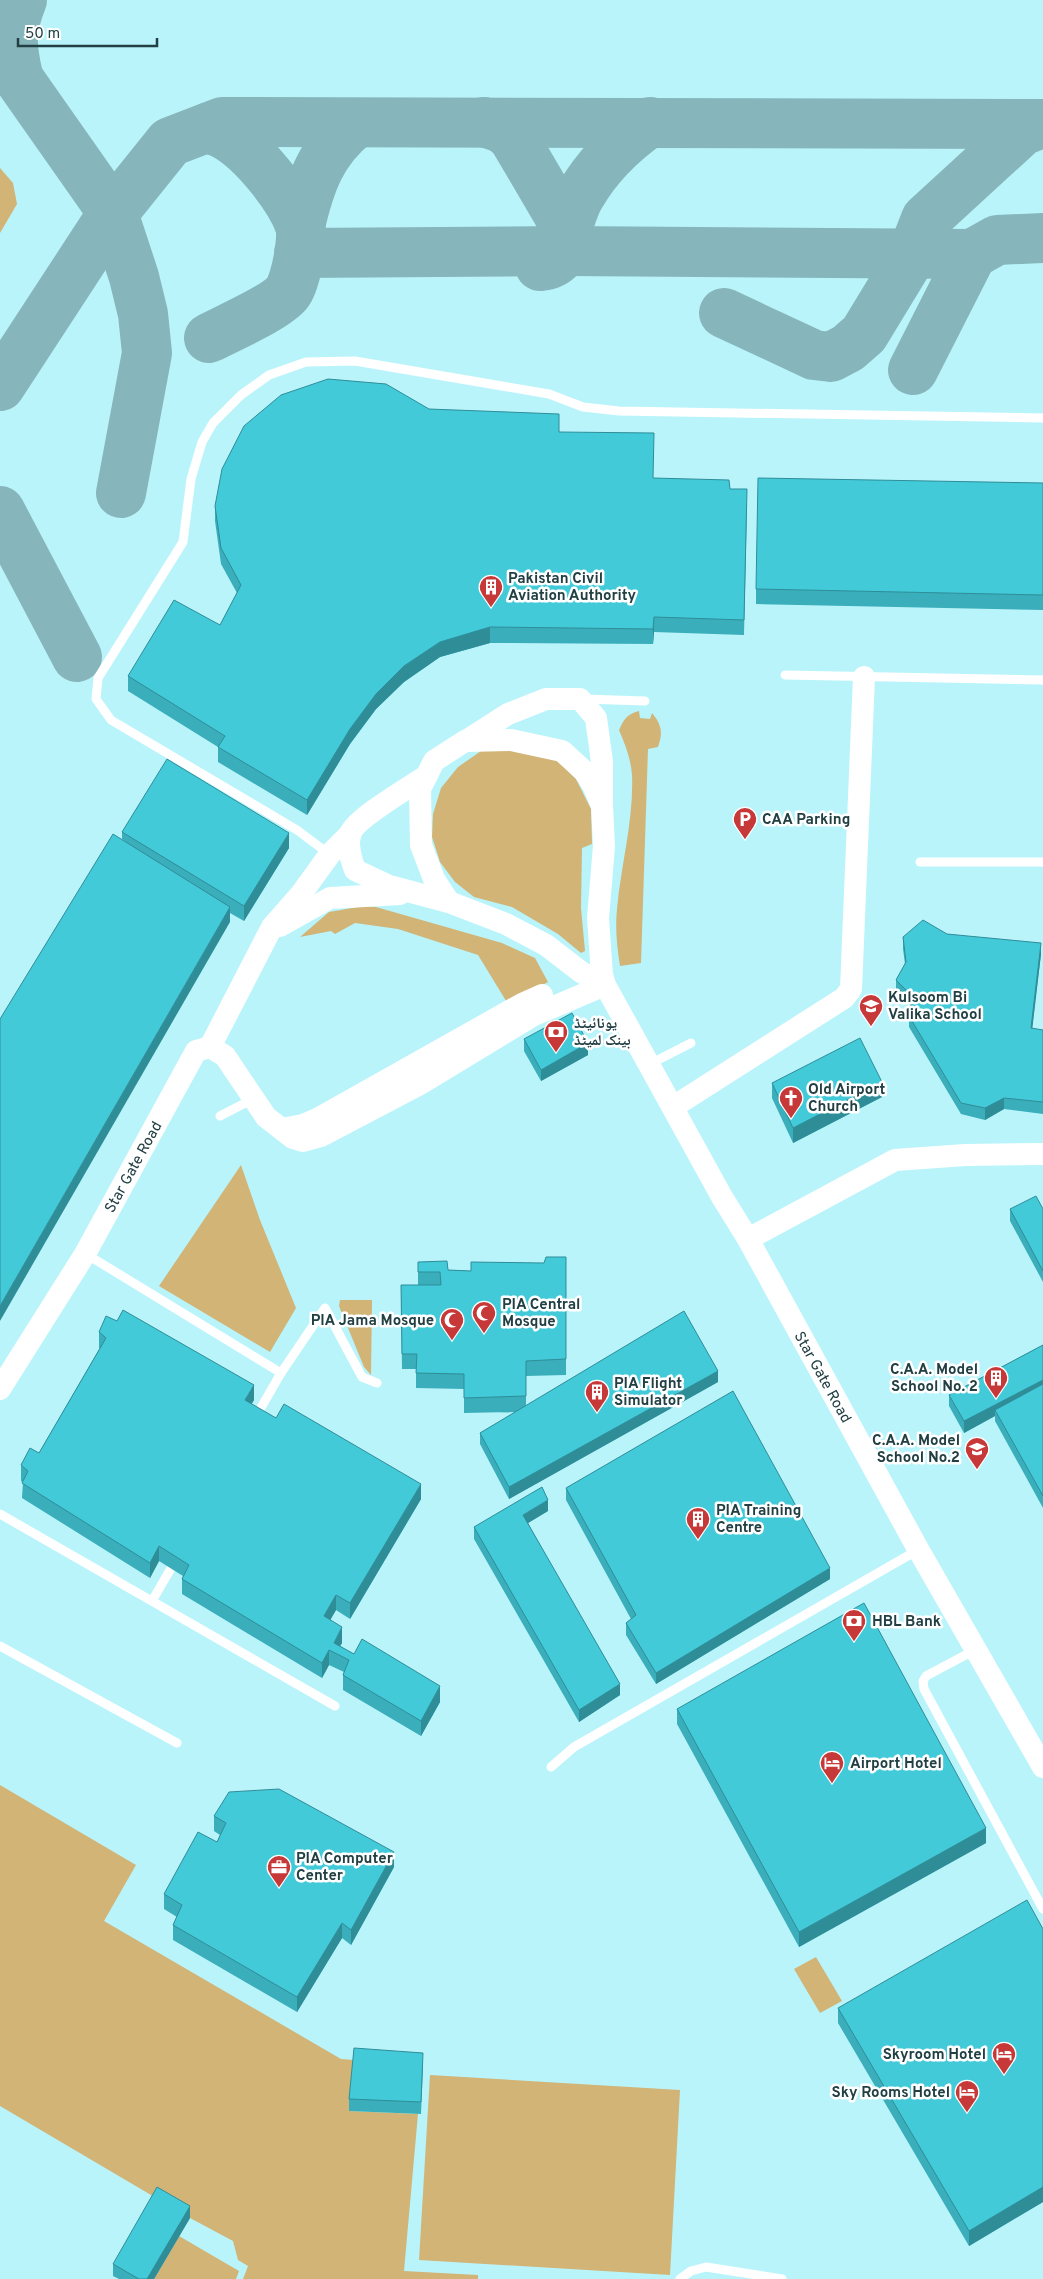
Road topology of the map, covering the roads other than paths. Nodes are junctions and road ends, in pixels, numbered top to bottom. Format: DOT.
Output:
graph roads {
  1 [pos="1043,418"];
  2 [pos="785,675"];
  3 [pos="864,677"];
  4 [pos="1043,680"];
  5 [pos="580,699"];
  6 [pos="645,701"];
  7 [pos="465,741"];
  8 [pos="426,776"];
  9 [pos="602,806"];
  10 [pos="351,833"];
  11 [pos="330,854"];
  12 [pos="920,862"];
  13 [pos="1043,862"];
  14 [pos="416,894"];
  15 [pos="449,902"];
  16 [pos="270,932"];
  17 [pos="605,985"];
  18 [pos="691,1043"];
  19 [pos="210,1047"];
  20 [pos="650,1064"];
  21 [pos="253,1100"];
  22 [pos="673,1106"];
  23 [pos="220,1116"];
  24 [pos="1043,1154"];
  25 [pos="748,1239"];
  26 [pos="85,1254"];
  27 [pos="281,1373"];
  28 [pos="377,1383"];
  29 [pos="0,1389"];
  30 [pos="252,1424"];
  31 [pos="0,1514"];
  32 [pos="181,1550"];
  33 [pos="918,1550"];
  34 [pos="152,1601"];
  35 [pos="0,1646"];
  36 [pos="975,1650"];
  37 [pos="335,1706"];
  38 [pos="177,1743"];
  39 [pos="551,1767"];
  40 [pos="1043,1767"];
  41 [pos="1043,1909"];
  42 [pos="680,2279"];
  43 [pos="782,2279"];
  1 -- 11 [label="lane"];
  2 -- 3 [label="lane"];
  3 -- 4 [label="lane"];
  3 -- 22 [label="street"];
  5 -- 6 [label="lane"];
  5 -- 7 [label="street"];
  5 -- 9 [label="street"];
  7 -- 8 [label="street"];
  7 -- 9 [label="street"];
  8 -- 10 [label="street"];
  8 -- 15 [label="street"];
  9 -- 17 [label="street"];
  10 -- 11 [label="street"];
  10 -- 14 [label="street"];
  11 -- 16 [label="street"];
  12 -- 13 [label="lane"];
  14 -- 15 [label="street"];
  14 -- 16 [label="street"];
  15 -- 17 [label="street"];
  16 -- 19 [label="street"];
  17 -- 20 [label="street, Star Gate Road"];
  17 -- 21 [label="street"];
  18 -- 20 [label="lane"];
  19 -- 21 [label="street"];
  19 -- 26 [label="street, Star Gate Road"];
  20 -- 22 [label="street, Star Gate Road"];
  21 -- 23 [label="lane"];
  22 -- 25 [label="street, Star Gate Road"];
  24 -- 25 [label="street"];
  25 -- 33 [label="street, Star Gate Road"];
  26 -- 27 [label="lane"];
  26 -- 29 [label="street, Star Gate Road"];
  27 -- 28 [label="lane"];
  27 -- 30 [label="lane"];
  31 -- 34 [label="lane"];
  32 -- 34 [label="lane"];
  33 -- 36 [label="street, Star Gate Road"];
  33 -- 39 [label="lane"];
  34 -- 37 [label="lane"];
  35 -- 38 [label="lane"];
  36 -- 40 [label="street, Star Gate Road"];
  36 -- 41 [label="lane"];
  42 -- 43 [label="lane"];
}
